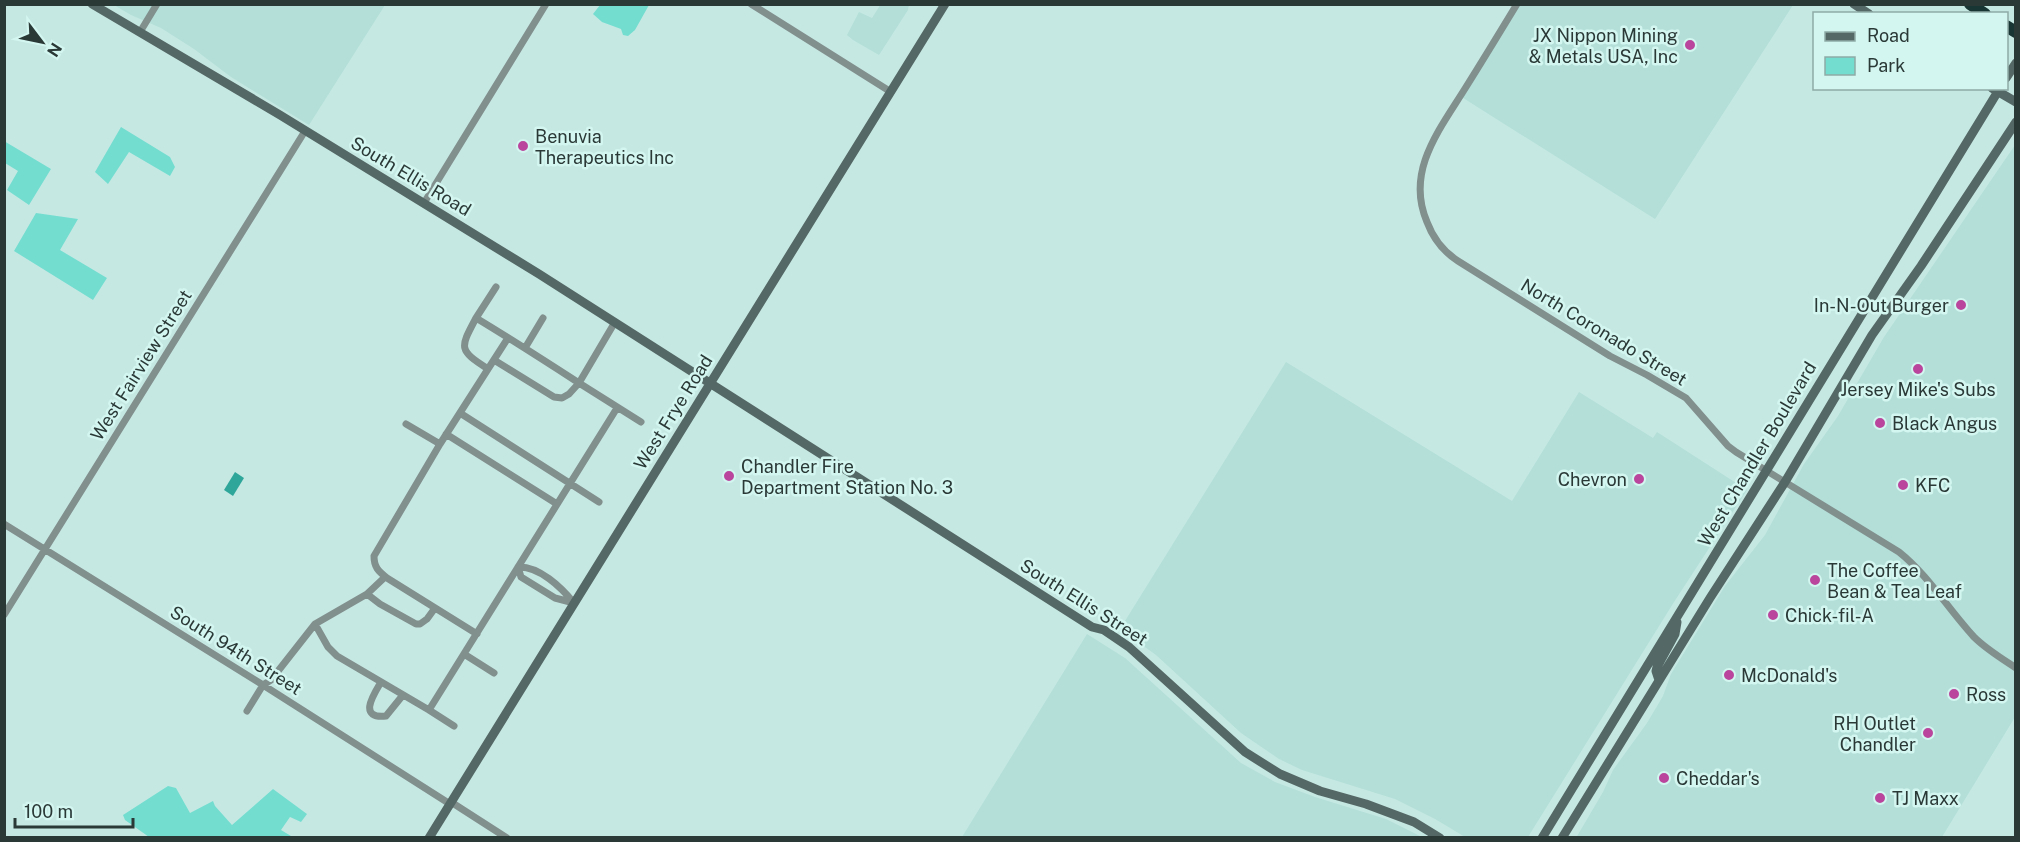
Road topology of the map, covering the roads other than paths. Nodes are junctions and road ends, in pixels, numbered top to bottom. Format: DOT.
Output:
graph roads {
  1 [pos="92,4"];
  2 [pos="157,4"];
  3 [pos="546,4"];
  4 [pos="751,4"];
  5 [pos="945,4"];
  6 [pos="1517,4"];
  7 [pos="141,32"];
  8 [pos="2016,63"];
  9 [pos="2008,76"];
  10 [pos="1997,90"];
  11 [pos="891,92"];
  12 [pos="2016,102"];
  13 [pos="2016,122"];
  14 [pos="305,131"];
  15 [pos="424,203"];
  16 [pos="496,287"];
  17 [pos="476,318"];
  18 [pos="543,318"];
  19 [pos="615,322"];
  20 [pos="508,338"];
  21 [pos="525,348"];
  22 [pos="494,360"];
  23 [pos="488,369"];
  24 [pos="579,383"];
  25 [pos="710,383"];
  26 [pos="617,408"];
  27 [pos="460,413"];
  28 [pos="641,422"];
  29 [pos="406,424"];
  30 [pos="446,434"];
  31 [pos="440,444"];
  32 [pos="1766,471"];
  33 [pos="570,482"];
  34 [pos="1785,482"];
  35 [pos="599,502"];
  36 [pos="557,504"];
  37 [pos="4,524"];
  38 [pos="45,550"];
  39 [pos="518,567"];
  40 [pos="385,577"];
  41 [pos="367,594"];
  42 [pos="574,603"];
  43 [pos="435,608"];
  44 [pos="4,615"];
  45 [pos="1677,617"];
  46 [pos="315,624"];
  47 [pos="477,634"];
  48 [pos="464,654"];
  49 [pos="2016,668"];
  50 [pos="494,673"];
  51 [pos="1659,680"];
  52 [pos="381,682"];
  53 [pos="263,685"];
  54 [pos="403,695"];
  55 [pos="429,710"];
  56 [pos="247,711"];
  57 [pos="454,726"];
  58 [pos="450,803"];
  59 [pos="429,837"];
  60 [pos="507,837"];
  61 [pos="1440,837"];
  62 [pos="1542,837"];
  63 [pos="1562,837"];
  1 -- 7 [label="street, South Ellis Road"];
  2 -- 7 [label="street"];
  3 -- 15 [label="street"];
  4 -- 11 [label="street"];
  5 -- 11 [label="street, West Frye Road"];
  6 -- 32 [label="street, North Coronado Street"];
  7 -- 14 [label="street, South Ellis Road"];
  8 -- 9 [label="street"];
  10 -- 12 [label="street"];
  10 -- 32 [label="street, West Chandler Boulevard"];
  11 -- 25 [label="street, West Frye Road"];
  13 -- 34 [label="street, West Chandler Boulevard"];
  14 -- 15 [label="street, South Ellis Road"];
  14 -- 38 [label="street, West Fairview Street"];
  15 -- 19 [label="street, South Ellis Road"];
  16 -- 17 [label="street"];
  17 -- 20 [label="street"];
  17 -- 23 [label="street"];
  18 -- 21 [label="street"];
  19 -- 24 [label="street"];
  19 -- 25 [label="street, South Ellis Road"];
  20 -- 21 [label="street"];
  20 -- 22 [label="street"];
  21 -- 24 [label="street"];
  22 -- 23 [label="street"];
  22 -- 24 [label="street"];
  23 -- 27 [label="street"];
  24 -- 26 [label="street"];
  25 -- 42 [label="street, West Frye Road"];
  25 -- 61 [label="street, South Ellis Street"];
  26 -- 28 [label="street"];
  26 -- 33 [label="street"];
  27 -- 30 [label="street"];
  27 -- 33 [label="street"];
  29 -- 31 [label="street"];
  30 -- 31 [label="street"];
  30 -- 36 [label="street"];
  31 -- 40 [label="street"];
  32 -- 34 [label="street, North Coronado Street"];
  32 -- 45 [label="street, West Chandler Boulevard"];
  33 -- 35 [label="street"];
  33 -- 36 [label="street"];
  34 -- 49 [label="street, North Coronado Street"];
  34 -- 51 [label="street, West Chandler Boulevard"];
  36 -- 39 [label="street"];
  37 -- 38 [label="street, South 94th Street"];
  38 -- 44 [label="street, West Fairview Street"];
  38 -- 53 [label="street, South 94th Street"];
  39 -- 42 [label="street"];
  39 -- 42 [label="street"];
  39 -- 47 [label="street"];
  40 -- 41 [label="street"];
  40 -- 43 [label="street"];
  41 -- 43 [label="street"];
  41 -- 46 [label="street"];
  42 -- 58 [label="street, West Frye Road"];
  43 -- 47 [label="street"];
  45 -- 51 [label="street"];
  45 -- 62 [label="street, West Chandler Boulevard"];
  46 -- 52 [label="street"];
  46 -- 53 [label="street"];
  47 -- 48 [label="street"];
  48 -- 50 [label="street"];
  48 -- 55 [label="street"];
  51 -- 63 [label="street, West Chandler Boulevard"];
  52 -- 54 [label="street"];
  52 -- 54 [label="street"];
  53 -- 56 [label="street"];
  53 -- 58 [label="street, South 94th Street"];
  54 -- 55 [label="street"];
  55 -- 57 [label="street"];
  58 -- 59 [label="street, West Frye Road"];
  58 -- 60 [label="street, South 94th Street"];
}
